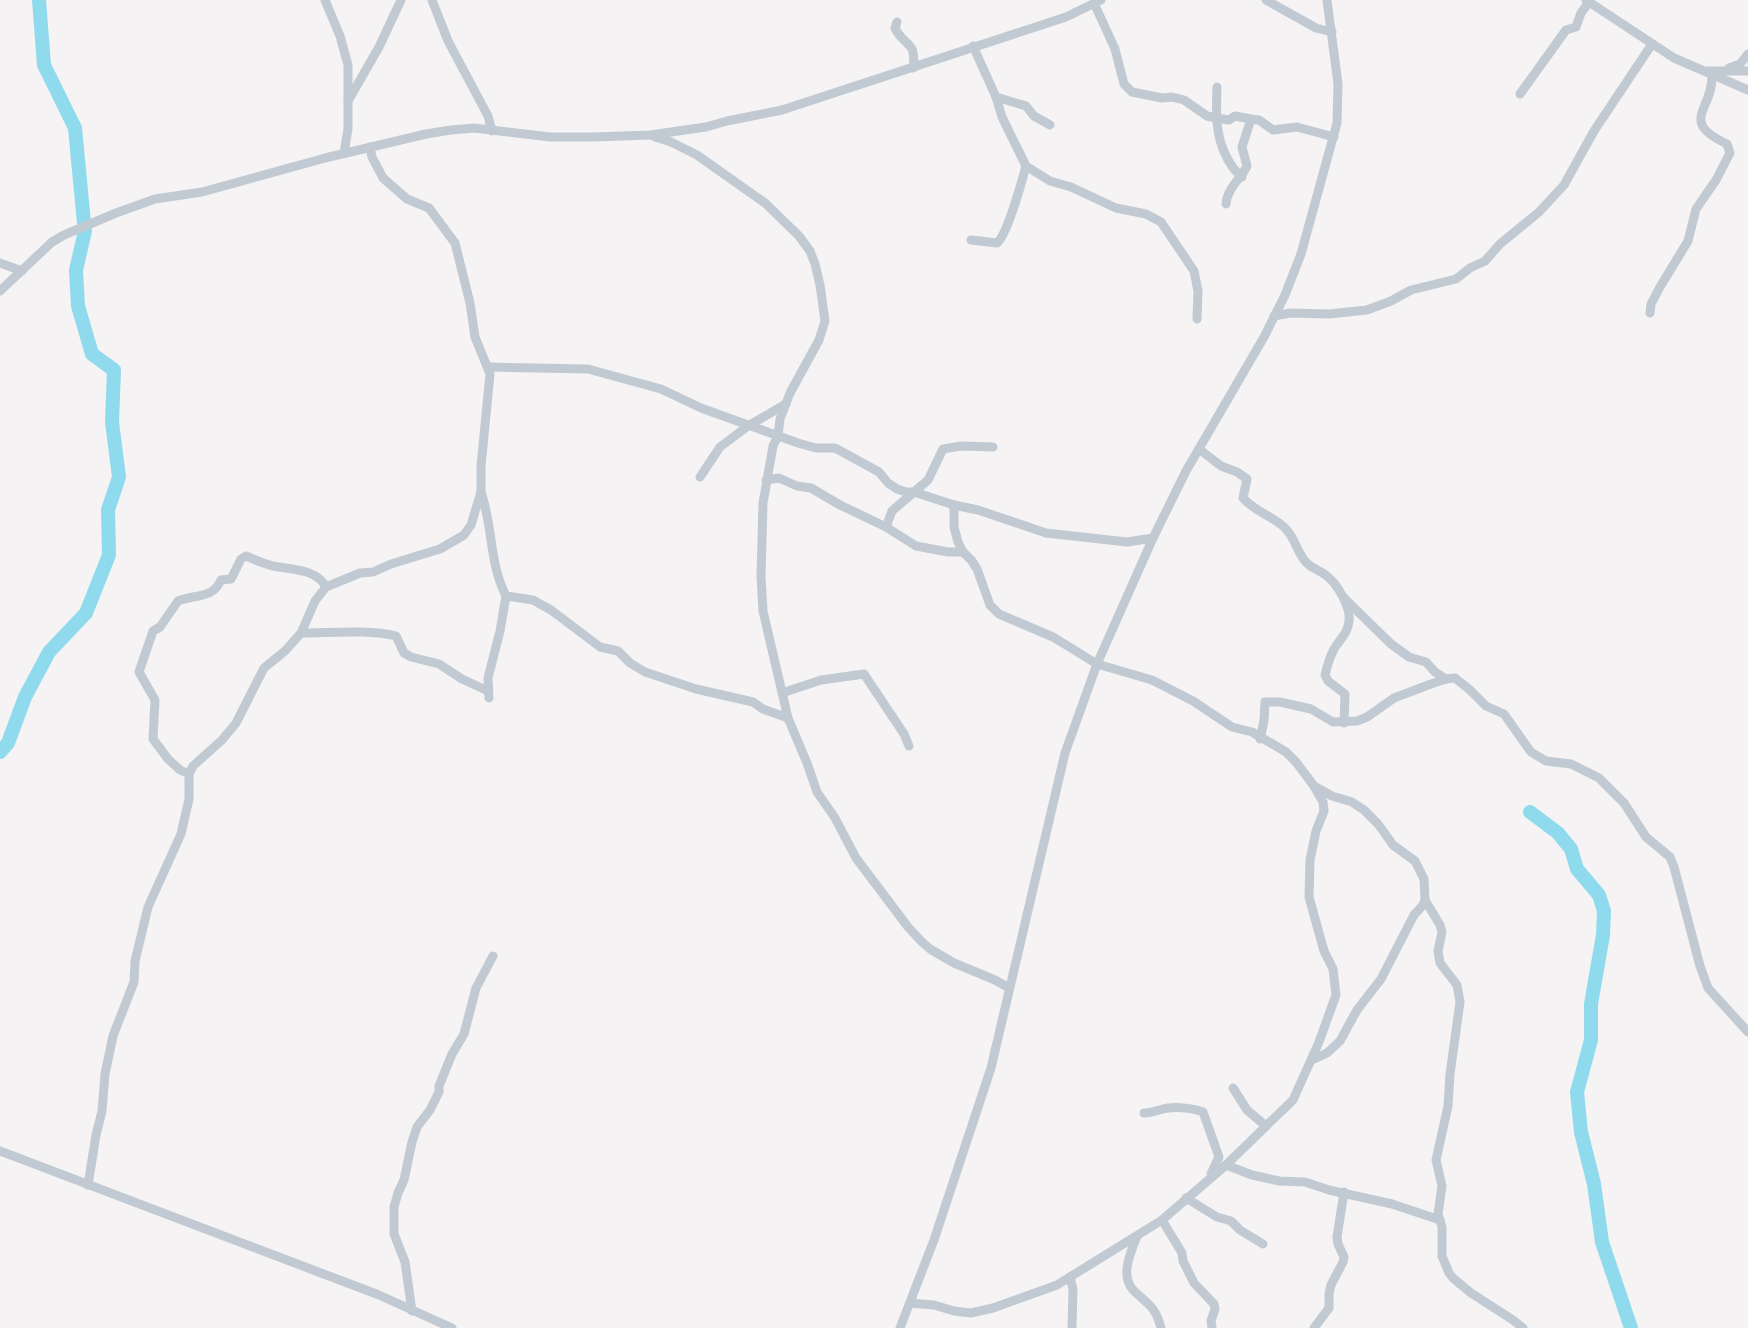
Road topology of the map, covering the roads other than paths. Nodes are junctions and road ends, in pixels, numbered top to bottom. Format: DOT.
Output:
graph roads {
  1 [pos="325,0"];
  2 [pos="400,0"];
  3 [pos="432,0"];
  4 [pos="1266,0"];
  5 [pos="1327,0"];
  6 [pos="1588,1"];
  7 [pos="1097,2"];
  8 [pos="897,22"];
  9 [pos="1332,32"];
  10 [pos="1652,44"];
  11 [pos="973,46"];
  12 [pos="1748,54"];
  13 [pos="913,68"];
  14 [pos="1724,70"];
  15 [pos="1700,71"];
  16 [pos="1748,71"];
  17 [pos="1712,76"];
  18 [pos="1217,87"];
  19 [pos="1748,90"];
  20 [pos="1520,94"];
  21 [pos="996,97"];
  22 [pos="347,103"];
  23 [pos="1216,118"];
  24 [pos="1251,118"];
  25 [pos="1050,125"];
  26 [pos="492,131"];
  27 [pos="650,135"];
  28 [pos="1334,137"];
  29 [pos="370,147"];
  30 [pos="344,153"];
  31 [pos="1026,166"];
  32 [pos="1242,177"];
  33 [pos="1226,204"];
  34 [pos="971,240"];
  35 [pos="0,263"];
  36 [pos="22,270"];
  37 [pos="0,285"];
  38 [pos="0,291"];
  39 [pos="1650,313"];
  40 [pos="1274,316"];
  41 [pos="1197,319"];
  42 [pos="489,368"];
  43 [pos="786,404"];
  44 [pos="748,426"];
  45 [pos="778,436"];
  46 [pos="993,447"];
  47 [pos="1198,449"];
  48 [pos="700,477"];
  49 [pos="766,480"];
  50 [pos="482,492"];
  51 [pos="914,492"];
  52 [pos="954,505"];
  53 [pos="886,527"];
  54 [pos="1153,538"];
  55 [pos="963,552"];
  56 [pos="326,587"];
  57 [pos="1340,595"];
  58 [pos="506,596"];
  59 [pos="301,633"];
  60 [pos="1097,664"];
  61 [pos="1446,679"];
  62 [pos="782,693"];
  63 [pos="788,718"];
  64 [pos="1344,723"];
  65 [pos="1260,739"];
  66 [pos="909,746"];
  67 [pos="189,774"];
  68 [pos="1314,786"];
  69 [pos="1425,900"];
  70 [pos="493,956"];
  71 [pos="1009,988"];
  72 [pos="1748,1032"];
  73 [pos="1312,1060"];
  74 [pos="1233,1088"];
  75 [pos="1144,1113"];
  76 [pos="1266,1126"];
  77 [pos="1241,1150"];
  78 [pos="0,1151"];
  79 [pos="1219,1157"];
  80 [pos="1226,1165"];
  81 [pos="1209,1179"];
  82 [pos="88,1185"];
  83 [pos="1344,1192"];
  84 [pos="1186,1198"];
  85 [pos="1162,1220"];
  86 [pos="1440,1220"];
  87 [pos="1137,1236"];
  88 [pos="1263,1244"];
  89 [pos="1070,1277"];
  90 [pos="910,1303"];
  91 [pos="412,1311"];
  92 [pos="452,1328"];
  93 [pos="900,1328"];
  94 [pos="1072,1328"];
  95 [pos="1161,1328"];
  96 [pos="1212,1328"];
  97 [pos="1314,1328"];
  98 [pos="1522,1328"];
  1 -- 22 [label="street"];
  2 -- 22 [label="street"];
  3 -- 26 [label="street"];
  4 -- 9 [label="street"];
  5 -- 9 [label="street"];
  6 -- 10 [label="street"];
  6 -- 20 [label="street"];
  7 -- 11 [label="street"];
  7 -- 23 [label="street"];
  8 -- 13 [label="street"];
  9 -- 28 [label="street"];
  10 -- 15 [label="street"];
  10 -- 40 [label="street"];
  11 -- 13 [label="street"];
  11 -- 21 [label="street"];
  12 -- 14 [label="street"];
  13 -- 27 [label="street"];
  14 -- 15 [label="street"];
  14 -- 16 [label="street"];
  15 -- 17 [label="street"];
  17 -- 19 [label="street"];
  17 -- 39 [label="street"];
  18 -- 23 [label="street"];
  21 -- 25 [label="street"];
  21 -- 31 [label="street"];
  22 -- 30 [label="street"];
  23 -- 24 [label="street"];
  23 -- 32 [label="street"];
  24 -- 28 [label="street"];
  24 -- 32 [label="street"];
  26 -- 27 [label="street"];
  26 -- 29 [label="street"];
  27 -- 43 [label="street"];
  28 -- 40 [label="street"];
  29 -- 30 [label="street"];
  29 -- 42 [label="street"];
  30 -- 36 [label="street"];
  31 -- 34 [label="street"];
  31 -- 41 [label="street"];
  32 -- 33 [label="street"];
  35 -- 36 [label="street"];
  36 -- 37 [label="street"];
  36 -- 38 [label="street"];
  40 -- 47 [label="street"];
  42 -- 44 [label="street"];
  42 -- 50 [label="street"];
  43 -- 44 [label="street"];
  43 -- 45 [label="street"];
  44 -- 45 [label="street"];
  44 -- 48 [label="street"];
  45 -- 49 [label="street"];
  45 -- 51 [label="street"];
  46 -- 51 [label="street"];
  47 -- 54 [label="street"];
  47 -- 57 [label="street"];
  49 -- 53 [label="street"];
  49 -- 62 [label="street"];
  50 -- 56 [label="street"];
  50 -- 58 [label="street"];
  51 -- 52 [label="street"];
  51 -- 53 [label="street"];
  52 -- 54 [label="street"];
  52 -- 55 [label="street"];
  53 -- 55 [label="street"];
  54 -- 60 [label="street"];
  55 -- 60 [label="street"];
  56 -- 59 [label="street"];
  56 -- 67 [label="street"];
  57 -- 61 [label="street"];
  57 -- 64 [label="street"];
  58 -- 59 [label="street"];
  58 -- 63 [label="street"];
  59 -- 67 [label="street"];
  60 -- 65 [label="street"];
  60 -- 71 [label="street"];
  61 -- 64 [label="street"];
  61 -- 72 [label="street"];
  62 -- 63 [label="street"];
  62 -- 66 [label="street"];
  63 -- 71 [label="street"];
  64 -- 65 [label="street"];
  65 -- 68 [label="street"];
  67 -- 82 [label="street"];
  68 -- 69 [label="street"];
  68 -- 73 [label="street"];
  69 -- 73 [label="street"];
  69 -- 86 [label="street"];
  70 -- 91 [label="street"];
  71 -- 90 [label="street"];
  73 -- 76 [label="street"];
  74 -- 76 [label="street"];
  75 -- 79 [label="street"];
  76 -- 77 [label="street"];
  77 -- 79 [label="street"];
  77 -- 80 [label="street"];
  78 -- 82 [label="street"];
  79 -- 81 [label="street"];
  80 -- 81 [label="street"];
  80 -- 83 [label="street"];
  81 -- 84 [label="street"];
  82 -- 91 [label="street"];
  83 -- 86 [label="street"];
  83 -- 97 [label="street"];
  84 -- 85 [label="street"];
  84 -- 88 [label="street"];
  85 -- 87 [label="street"];
  85 -- 96 [label="street"];
  86 -- 98 [label="street"];
  87 -- 89 [label="street"];
  87 -- 95 [label="street"];
  89 -- 90 [label="street"];
  89 -- 94 [label="street"];
  90 -- 93 [label="street"];
  91 -- 92 [label="street"];
}
